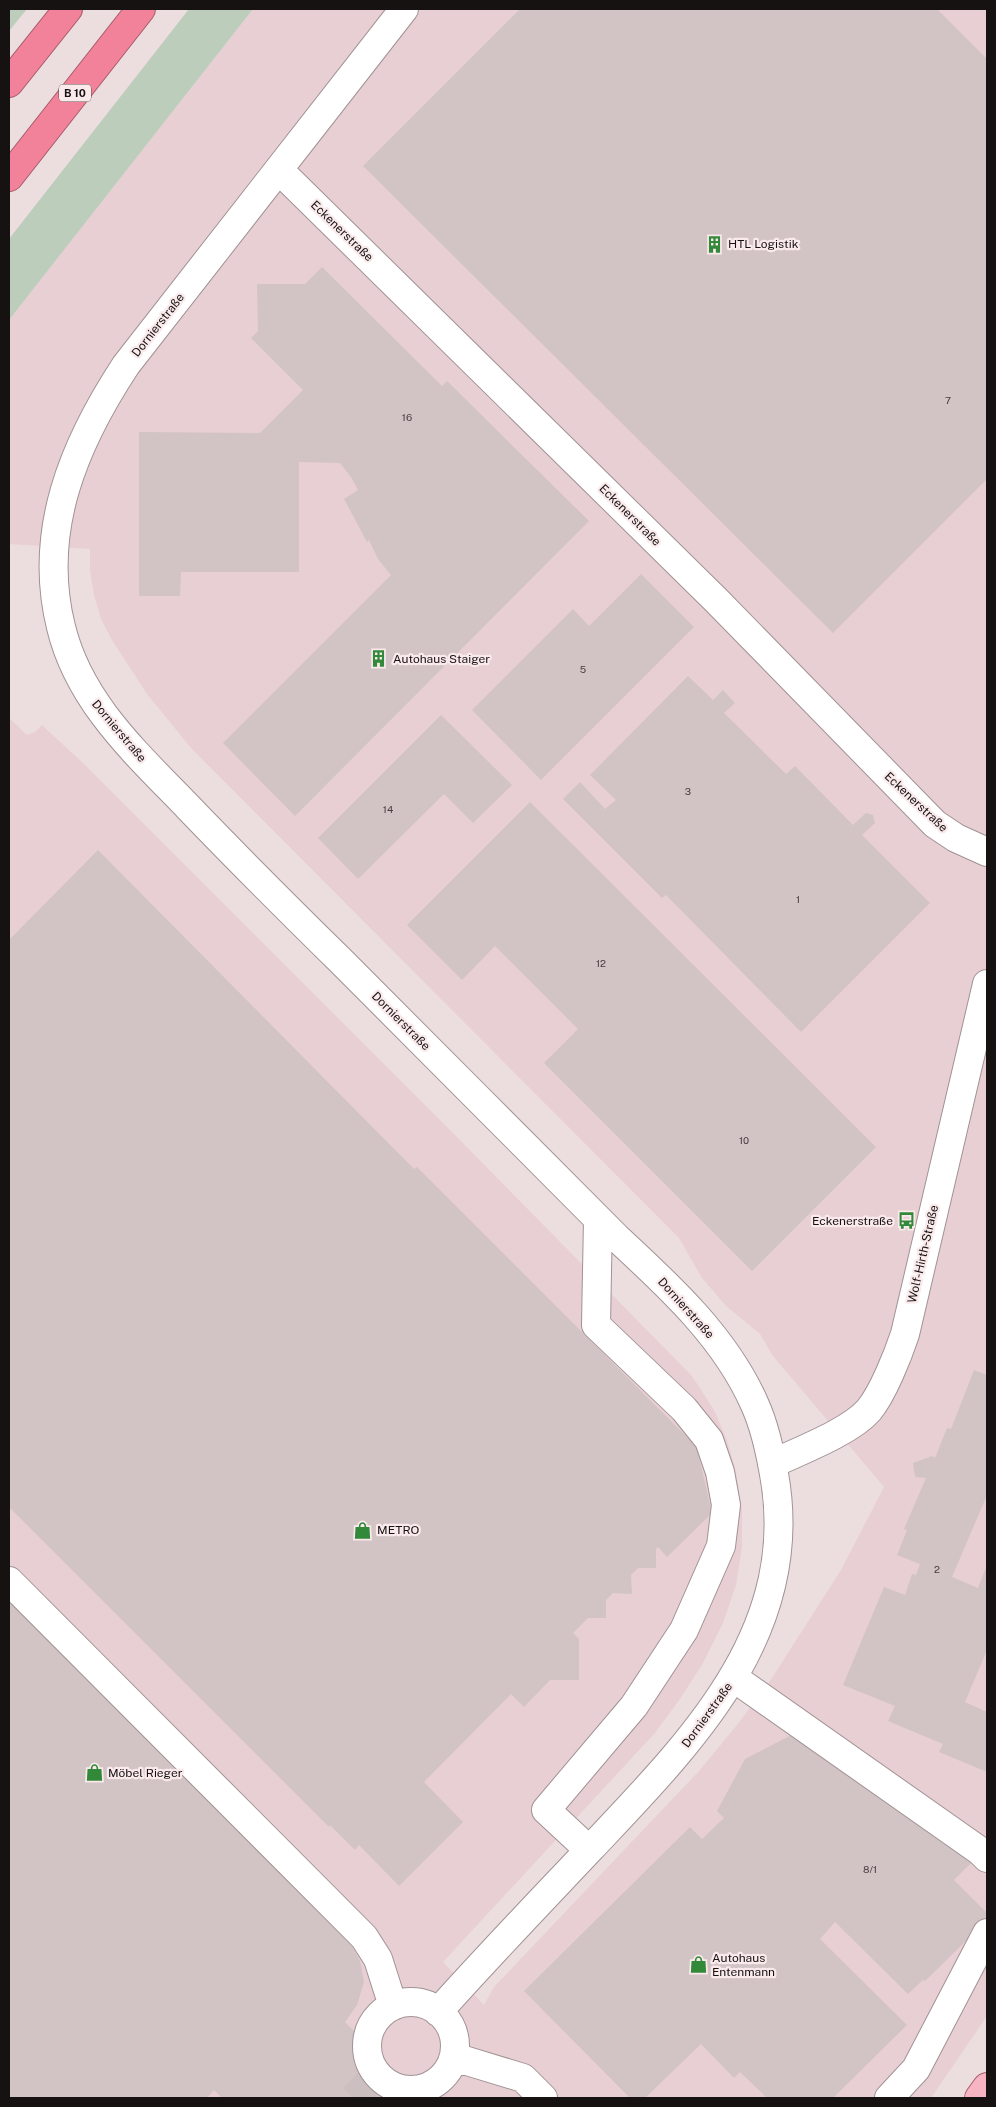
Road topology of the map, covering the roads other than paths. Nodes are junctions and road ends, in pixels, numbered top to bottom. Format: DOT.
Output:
graph roads {
  1 [pos="68,9"];
  2 [pos="141,9"];
  3 [pos="404,9"];
  4 [pos="9,84"];
  5 [pos="279,170"];
  6 [pos="9,177"];
  7 [pos="987,852"];
  8 [pos="987,984"];
  9 [pos="598,1219"];
  10 [pos="772,1464"];
  11 [pos="9,1581"];
  12 [pos="734,1678"];
  13 [pos="589,1850"];
  14 [pos="987,1858"];
  15 [pos="987,1933"];
  16 [pos="393,2006"];
  17 [pos="438,2012"];
  18 [pos="454,2057"];
  19 [pos="987,2087"];
  20 [pos="543,2098"];
  21 [pos="889,2098"];
  22 [pos="979,2098"];
  1 -- 4 [label="highway"];
  2 -- 6 [label="highway, B 10"];
  3 -- 5 [label="street, Dornierstraße"];
  5 -- 7 [label="street, Eckenerstraße"];
  5 -- 9 [label="street, Dornierstraße"];
  8 -- 10 [label="street, Wolf-Hirth-Straße"];
  9 -- 10 [label="street, Dornierstraße"];
  9 -- 13 [label="street"];
  10 -- 12 [label="street, Dornierstraße"];
  11 -- 16 [label="street"];
  12 -- 13 [label="street, Dornierstraße"];
  12 -- 14 [label="street"];
  13 -- 17 [label="street, Dornierstraße"];
  15 -- 21 [label="street"];
  16 -- 17 [label="street"];
  16 -- 18 [label="street"];
  17 -- 18 [label="street"];
  18 -- 20 [label="street"];
  19 -- 22 [label="main road"];
}
